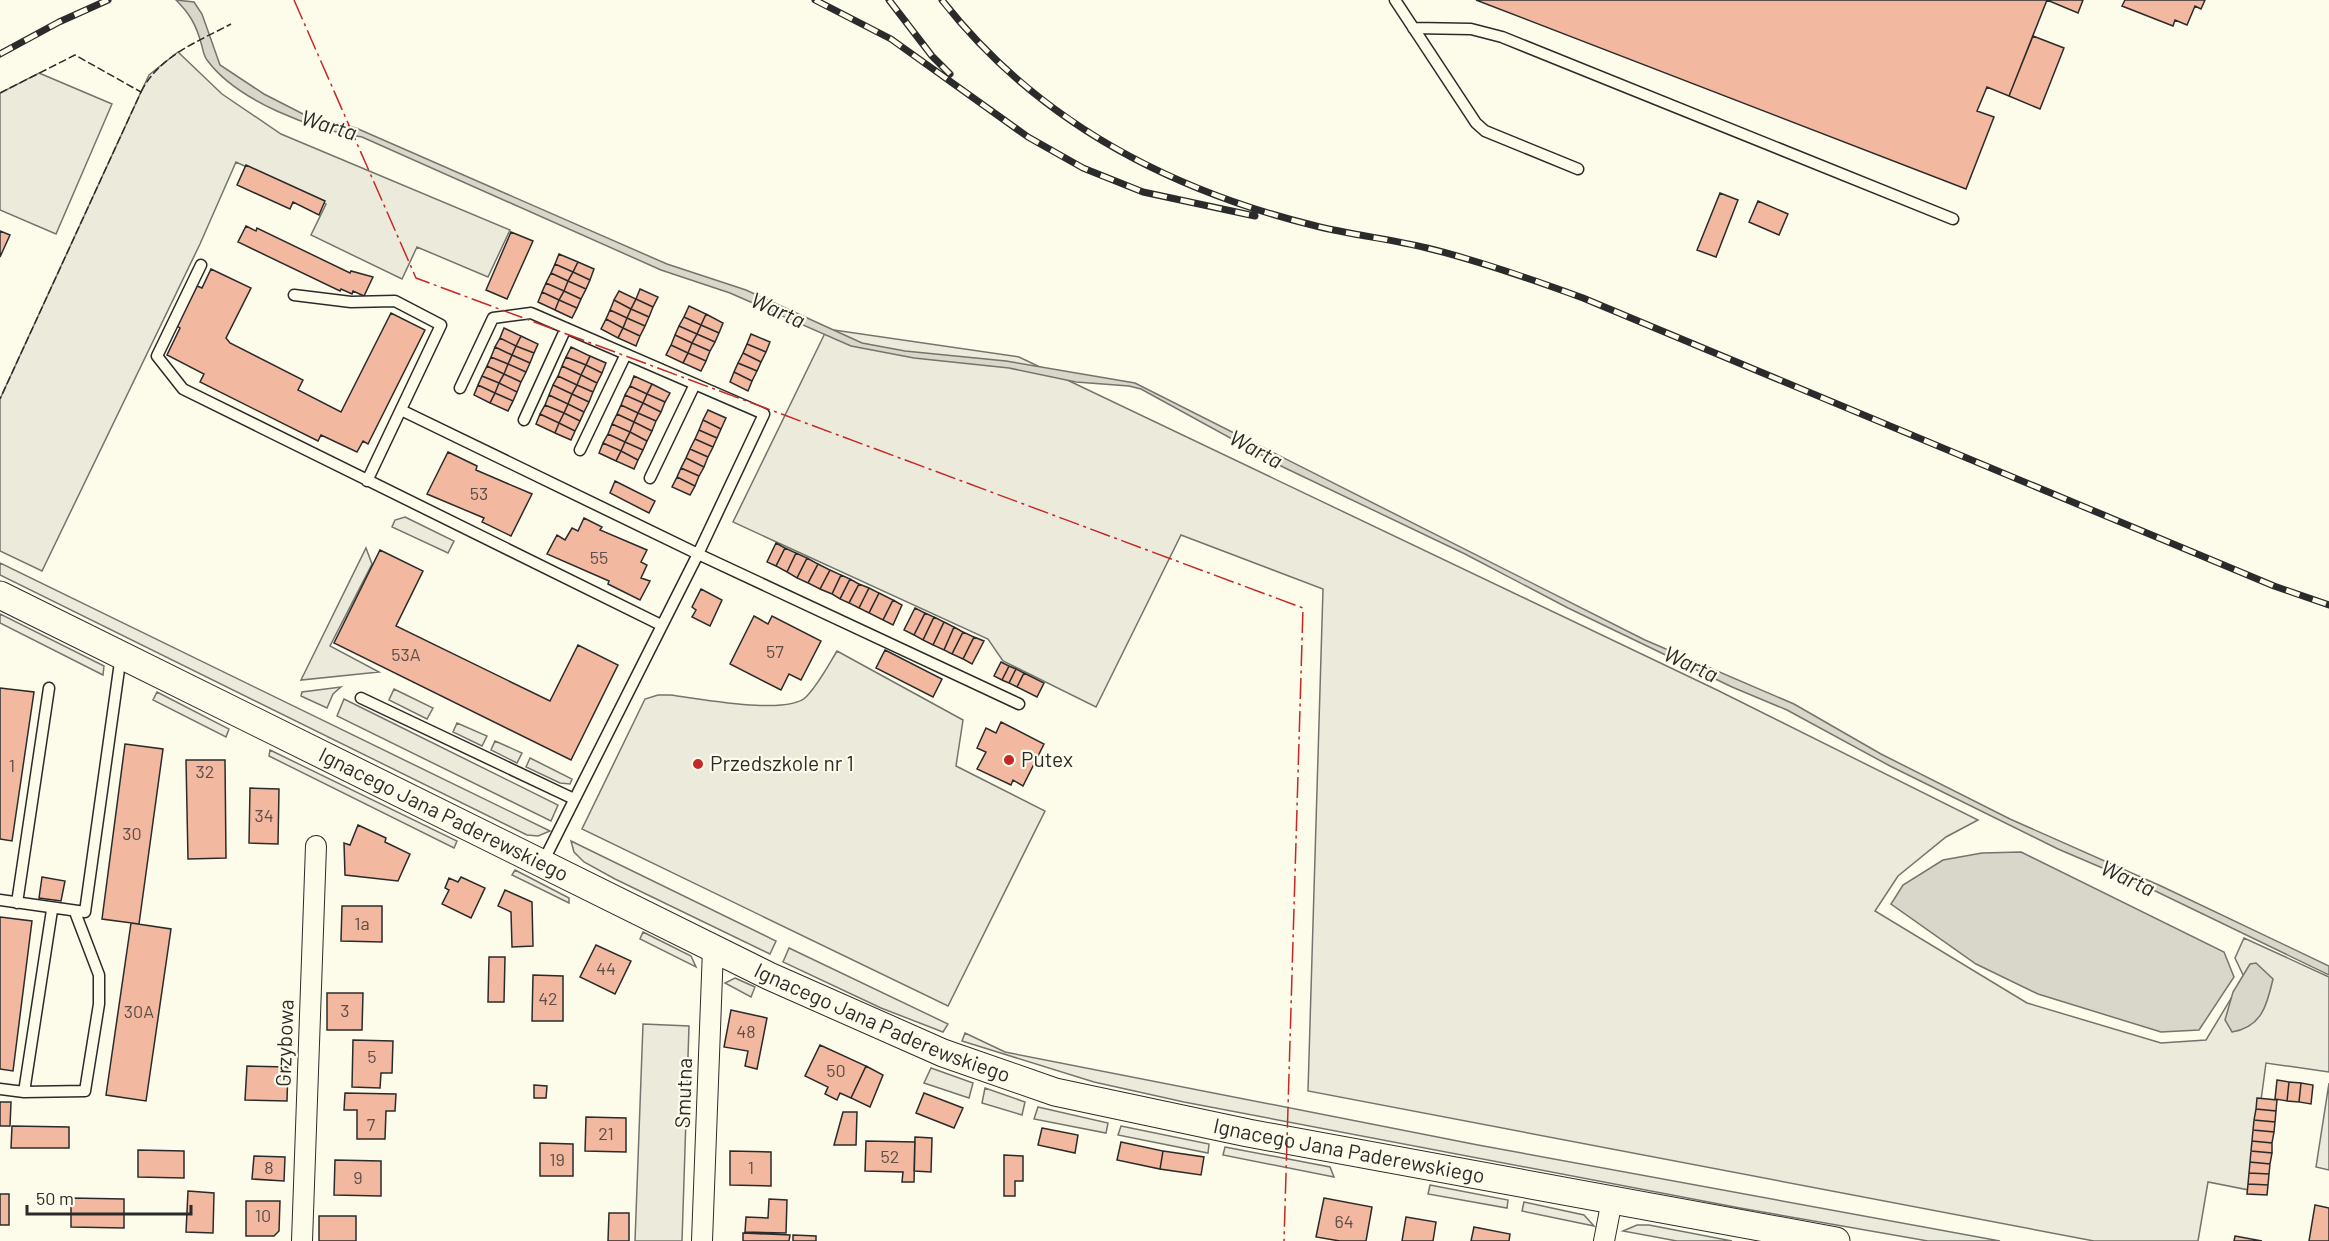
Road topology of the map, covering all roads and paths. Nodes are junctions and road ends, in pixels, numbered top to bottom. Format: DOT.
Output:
graph roads {
  1 [pos="1395,0"];
  2 [pos="1413,28"];
  3 [pos="1578,169"];
  4 [pos="1953,219"];
  5 [pos="201,265"];
  6 [pos="294,295"];
  7 [pos="566,328"];
  8 [pos="626,354"];
  9 [pos="696,384"];
  10 [pos="460,388"];
  11 [pos="401,410"];
  12 [pos="524,420"];
  13 [pos="580,450"];
  14 [pos="650,478"];
  15 [pos="367,481"];
  16 [pos="698,554"];
  17 [pos="0,595"];
  18 [pos="662,625"];
  19 [pos="121,655"];
  20 [pos="49,688"];
  21 [pos="361,698"];
  22 [pos="1019,704"];
  23 [pos="574,799"];
  24 [pos="316,846"];
  25 [pos="543,862"];
  26 [pos="0,900"];
  27 [pos="17,903"];
  28 [pos="52,909"];
  29 [pos="75,912"];
  30 [pos="713,949"];
  31 [pos="0,1089"];
  32 [pos="24,1092"];
  33 [pos="1612,1200"];
  34 [pos="703,1240"];
  35 [pos="302,1241"];
  36 [pos="1604,1241"];
  37 [pos="1836,1241"];
  1 -- 2 [label="lane"];
  2 -- 3 [label="lane"];
  2 -- 4 [label="lane"];
  5 -- 15 [label="lane"];
  6 -- 11 [label="lane"];
  7 -- 8 [label="lane"];
  7 -- 10 [label="lane"];
  7 -- 12 [label="lane"];
  8 -- 9 [label="lane"];
  8 -- 13 [label="lane"];
  9 -- 14 [label="lane"];
  9 -- 16 [label="lane"];
  11 -- 15 [label="lane"];
  11 -- 16 [label="lane"];
  15 -- 18 [label="lane"];
  16 -- 18 [label="lane"];
  16 -- 22 [label="lane"];
  17 -- 19 [label="main road, Ignacego Jana Paderewskiego"];
  18 -- 23 [label="lane"];
  19 -- 25 [label="main road, Ignacego Jana Paderewskiego"];
  19 -- 29 [label="lane"];
  20 -- 27 [label="lane"];
  21 -- 23 [label="lane"];
  23 -- 25 [label="lane"];
  24 -- 35 [label="street, Grzybowa"];
  25 -- 30 [label="main road, Ignacego Jana Paderewskiego"];
  26 -- 27 [label="lane"];
  27 -- 28 [label="lane"];
  28 -- 29 [label="lane"];
  28 -- 32 [label="lane"];
  29 -- 32 [label="lane"];
  30 -- 33 [label="main road, Ignacego Jana Paderewskiego"];
  30 -- 34 [label="street, Smutna"];
  31 -- 32 [label="lane"];
  33 -- 36 [label="street"];
  33 -- 37 [label="main road, Ignacego Jana Paderewskiego"];
}
